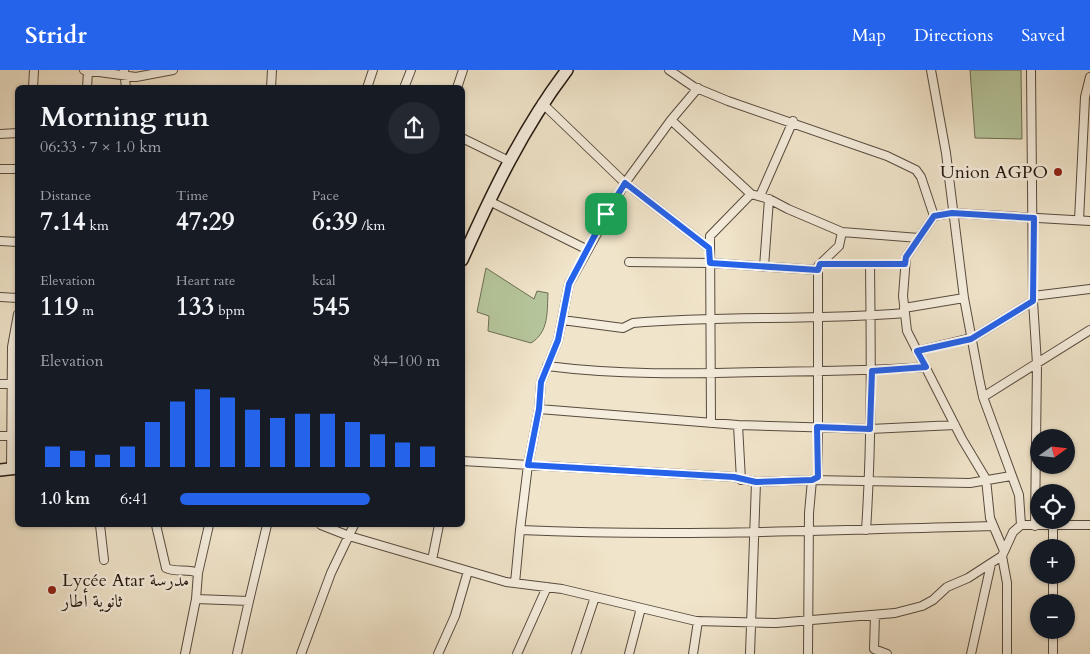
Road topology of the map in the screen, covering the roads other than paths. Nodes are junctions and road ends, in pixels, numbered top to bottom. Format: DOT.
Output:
graph roads {
  1 [pos="34,70"];
  2 [pos="84,70"];
  3 [pos="173,70"];
  4 [pos="272,70"];
  5 [pos="373,70"];
  6 [pos="411,70"];
  7 [pos="463,70"];
  8 [pos="567,70"];
  9 [pos="669,70"];
  10 [pos="931,70"];
  11 [pos="1031,70"];
  12 [pos="88,71"];
  13 [pos="125,73"];
  14 [pos="1090,77"];
  15 [pos="33,85"];
  16 [pos="87,85"];
  17 [pos="271,85"];
  18 [pos="368,85"];
  19 [pos="405,85"];
  20 [pos="458,85"];
  21 [pos="698,88"];
  22 [pos="542,103"];
  23 [pos="671,120"];
  24 [pos="793,122"];
  25 [pos="15,133"];
  26 [pos="0,134"];
  27 [pos="465,139"];
  28 [pos="509,161"];
  29 [pos="0,169"];
  30 [pos="15,169"];
  31 [pos="625,183"];
  32 [pos="751,194"];
  33 [pos="760,196"];
  34 [pos="769,199"];
  35 [pos="489,201"];
  36 [pos="952,213"];
  37 [pos="934,216"];
  38 [pos="1034,218"];
  39 [pos="1079,220"];
  40 [pos="1090,221"];
  41 [pos="842,232"];
  42 [pos="919,238"];
  43 [pos="0,241"];
  44 [pos="15,242"];
  45 [pos="709,248"];
  46 [pos="588,250"];
  47 [pos="465,253"];
  48 [pos="630,262"];
  49 [pos="710,263"];
  50 [pos="870,264"];
  51 [pos="905,264"];
  52 [pos="764,266"];
  53 [pos="819,267"];
  54 [pos="1090,289"];
  55 [pos="0,297"];
  56 [pos="15,298"];
  57 [pos="964,298"];
  58 [pos="1033,298"];
  59 [pos="904,310"];
  60 [pos="871,316"];
  61 [pos="710,318"];
  62 [pos="818,318"];
  63 [pos="562,320"];
  64 [pos="15,330"];
  65 [pos="1090,330"];
  66 [pos="971,338"];
  67 [pos="917,351"];
  68 [pos="1037,364"];
  69 [pos="547,366"];
  70 [pos="926,367"];
  71 [pos="817,371"];
  72 [pos="872,371"];
  73 [pos="711,373"];
  74 [pos="0,384"];
  75 [pos="12,384"];
  76 [pos="983,397"];
  77 [pos="539,409"];
  78 [pos="711,423"];
  79 [pos="738,425"];
  80 [pos="955,425"];
  81 [pos="817,427"];
  82 [pos="870,429"];
  83 [pos="0,436"];
  84 [pos="12,436"];
  85 [pos="465,461"];
  86 [pos="528,465"];
  87 [pos="10,469"];
  88 [pos="1011,476"];
  89 [pos="986,479"];
  90 [pos="741,480"];
  91 [pos="812,480"];
  92 [pos="869,481"];
  93 [pos="756,482"];
  94 [pos="1036,484"];
  95 [pos="1075,525"];
  96 [pos="1090,525"];
  97 [pos="993,526"];
  98 [pos="1021,526"];
  99 [pos="1030,526"];
  100 [pos="100,527"];
  101 [pos="156,527"];
  102 [pos="209,527"];
  103 [pos="267,527"];
  104 [pos="326,527"];
  105 [pos="353,527"];
  106 [pos="439,527"];
  107 [pos="520,530"];
  108 [pos="866,530"];
  109 [pos="808,531"];
  110 [pos="754,533"];
  111 [pos="349,536"];
  112 [pos="1003,554"];
  113 [pos="104,560"];
  114 [pos="432,560"];
  115 [pos="991,564"];
  116 [pos="468,571"];
  117 [pos="198,573"];
  118 [pos="516,583"];
  119 [pos="546,587"];
  120 [pos="596,597"];
  121 [pos="196,599"];
  122 [pos="249,601"];
  123 [pos="641,608"];
  124 [pos="875,615"];
  125 [pos="698,621"];
  126 [pos="809,621"];
  127 [pos="750,622"];
  128 [pos="1053,639"];
  129 [pos="185,654"];
  130 [pos="237,654"];
  131 [pos="301,654"];
  132 [pos="438,654"];
  133 [pos="517,654"];
  134 [pos="576,654"];
  135 [pos="629,654"];
  136 [pos="693,654"];
  137 [pos="750,654"];
  138 [pos="808,654"];
  139 [pos="887,654"];
  140 [pos="971,654"];
  141 [pos="1007,654"];
  142 [pos="1053,654"];
  1 -- 15 [label="street"];
  2 -- 12 [label="street"];
  3 -- 13 [label="street"];
  4 -- 17 [label="street"];
  5 -- 18 [label="street"];
  6 -- 19 [label="street"];
  7 -- 20 [label="street"];
  8 -- 22 [label="street"];
  9 -- 21 [label="street"];
  10 -- 36 [label="street"];
  11 -- 38 [label="street"];
  12 -- 13 [label="street"];
  12 -- 16 [label="street"];
  14 -- 39 [label="street"];
  21 -- 23 [label="street"];
  21 -- 24 [label="street"];
  22 -- 28 [label="street"];
  22 -- 31 [label="street"];
  23 -- 31 [label="street"];
  23 -- 32 [label="street"];
  24 -- 33 [label="street"];
  24 -- 37 [label="street"];
  25 -- 26 [label="street"];
  27 -- 28 [label="street"];
  28 -- 35 [label="street"];
  29 -- 30 [label="street"];
  31 -- 45 [label="street"];
  31 -- 46 [label="street"];
  32 -- 33 [label="street"];
  32 -- 45 [label="street"];
  33 -- 34 [label="street"];
  34 -- 41 [label="street"];
  34 -- 52 [label="street"];
  35 -- 46 [label="street"];
  35 -- 47 [label="street"];
  36 -- 37 [label="street"];
  36 -- 38 [label="street"];
  36 -- 57 [label="street"];
  37 -- 42 [label="street"];
  38 -- 39 [label="street"];
  38 -- 58 [label="street"];
  39 -- 40 [label="street"];
  41 -- 42 [label="street"];
  41 -- 53 [label="street"];
  42 -- 51 [label="street"];
  43 -- 44 [label="street"];
  45 -- 49 [label="street"];
  46 -- 63 [label="street"];
  48 -- 49 [label="street"];
  49 -- 52 [label="street"];
  49 -- 61 [label="street"];
  50 -- 51 [label="street"];
  50 -- 53 [label="street"];
  50 -- 60 [label="street"];
  51 -- 59 [label="street"];
  52 -- 53 [label="street"];
  53 -- 62 [label="street"];
  54 -- 58 [label="street"];
  55 -- 56 [label="street"];
  57 -- 59 [label="street"];
  57 -- 66 [label="street"];
  58 -- 66 [label="street"];
  58 -- 68 [label="street"];
  59 -- 60 [label="street"];
  59 -- 67 [label="street"];
  60 -- 62 [label="street"];
  60 -- 72 [label="street"];
  61 -- 62 [label="street"];
  61 -- 63 [label="street"];
  61 -- 73 [label="street"];
  62 -- 71 [label="street"];
  63 -- 69 [label="street"];
  64 -- 75 [label="street"];
  65 -- 68 [label="street"];
  66 -- 67 [label="street"];
  66 -- 76 [label="street"];
  67 -- 70 [label="street"];
  68 -- 76 [label="street"];
  68 -- 94 [label="street"];
  69 -- 73 [label="street"];
  69 -- 77 [label="street"];
  70 -- 72 [label="street"];
  70 -- 80 [label="street"];
  71 -- 72 [label="street"];
  71 -- 73 [label="street"];
  71 -- 81 [label="street"];
  72 -- 82 [label="street"];
  73 -- 78 [label="street"];
  74 -- 75 [label="street"];
  75 -- 84 [label="street"];
  76 -- 88 [label="street"];
  77 -- 78 [label="street"];
  77 -- 86 [label="street"];
  78 -- 79 [label="street"];
  79 -- 81 [label="street"];
  79 -- 90 [label="street"];
  80 -- 82 [label="street"];
  80 -- 89 [label="street"];
  81 -- 82 [label="street"];
  81 -- 91 [label="street"];
  82 -- 92 [label="street"];
  83 -- 84 [label="street"];
  84 -- 87 [label="street"];
  85 -- 86 [label="street"];
  86 -- 90 [label="street"];
  86 -- 107 [label="street"];
  88 -- 89 [label="street"];
  88 -- 98 [label="street"];
  89 -- 92 [label="street"];
  89 -- 97 [label="street"];
  90 -- 93 [label="street"];
  91 -- 92 [label="street"];
  91 -- 93 [label="street"];
  91 -- 109 [label="street"];
  92 -- 108 [label="street"];
  93 -- 110 [label="street"];
  95 -- 96 [label="street"];
  97 -- 108 [label="street"];
  97 -- 112 [label="street"];
  98 -- 99 [label="street"];
  98 -- 112 [label="street"];
  100 -- 113 [label="street"];
  101 -- 117 [label="street"];
  102 -- 117 [label="street"];
  103 -- 122 [label="street"];
  104 -- 111 [label="street"];
  105 -- 111 [label="street"];
  106 -- 114 [label="street"];
  107 -- 110 [label="street"];
  107 -- 118 [label="street"];
  108 -- 109 [label="street"];
  109 -- 110 [label="street"];
  109 -- 126 [label="street"];
  110 -- 127 [label="street"];
  111 -- 114 [label="street"];
  111 -- 131 [label="street"];
  112 -- 115 [label="street"];
  112 -- 141 [label="street"];
  114 -- 116 [label="street"];
  115 -- 124 [label="street"];
  115 -- 140 [label="street"];
  116 -- 118 [label="street"];
  116 -- 132 [label="street"];
  117 -- 121 [label="street"];
  118 -- 119 [label="street"];
  119 -- 120 [label="street"];
  119 -- 133 [label="street"];
  120 -- 123 [label="street"];
  120 -- 134 [label="street"];
  121 -- 122 [label="street"];
  121 -- 129 [label="street"];
  122 -- 130 [label="street"];
  123 -- 125 [label="street"];
  123 -- 135 [label="street"];
  124 -- 126 [label="street"];
  124 -- 139 [label="street"];
  125 -- 127 [label="street"];
  125 -- 136 [label="street"];
  126 -- 127 [label="street"];
  126 -- 138 [label="street"];
  127 -- 137 [label="street"];
  128 -- 142 [label="street"];
}
